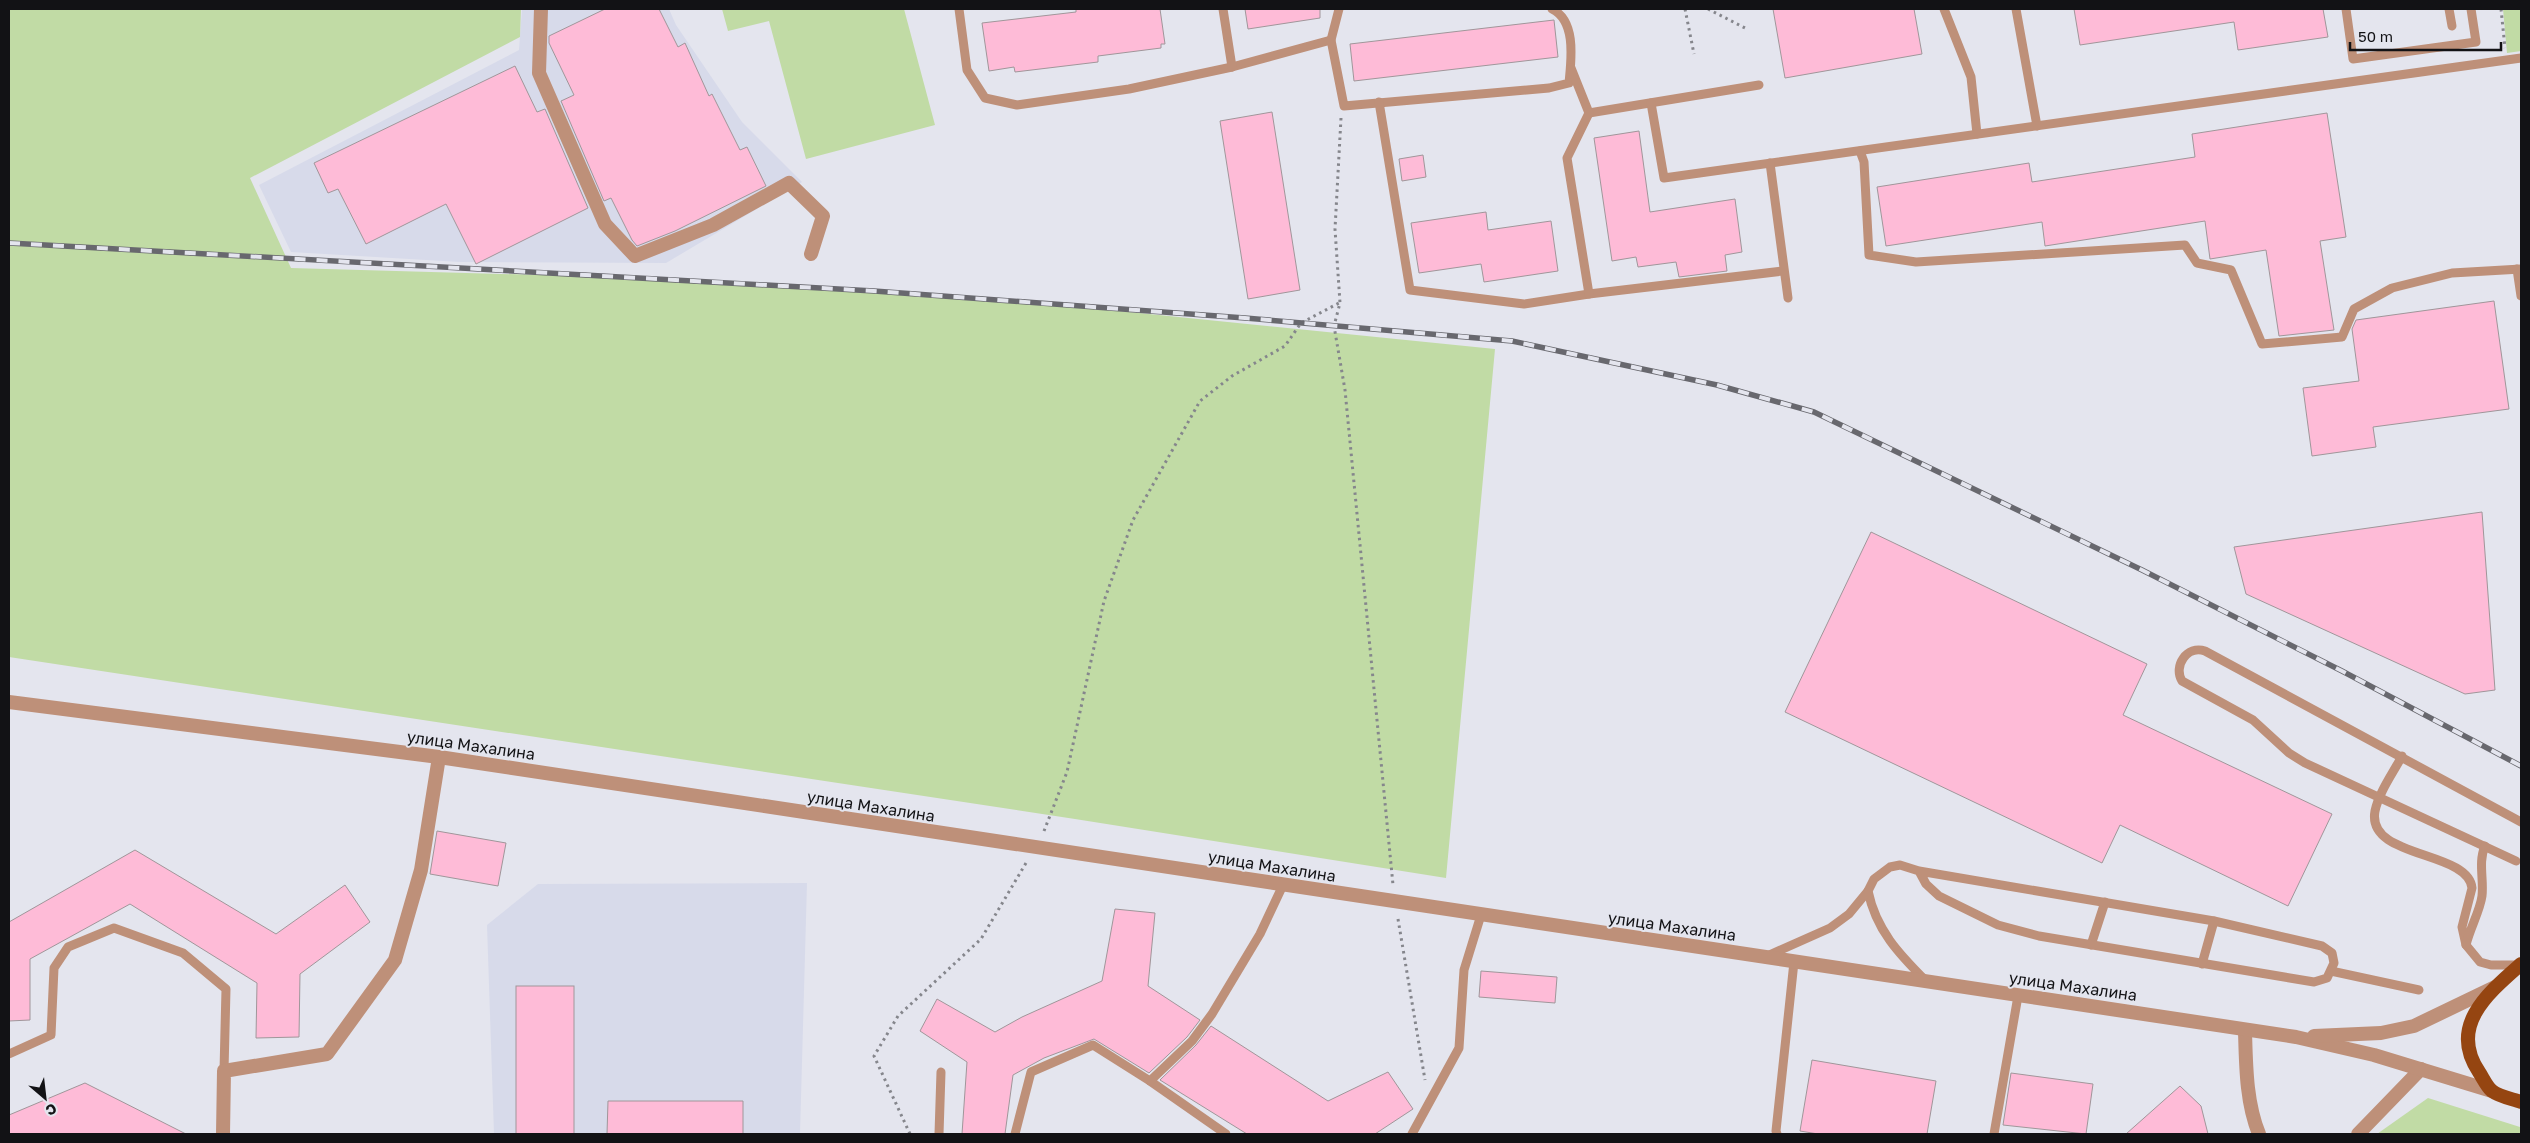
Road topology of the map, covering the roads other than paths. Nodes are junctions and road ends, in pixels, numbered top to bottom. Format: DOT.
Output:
graph roads {
  1 [pos="541,9"];
  2 [pos="959,9"];
  3 [pos="1224,9"];
  4 [pos="1339,9"];
  5 [pos="1552,9"];
  6 [pos="1944,9"];
  7 [pos="1948,9"];
  8 [pos="2016,9"];
  9 [pos="2346,9"];
  10 [pos="2449,9"];
  11 [pos="2472,9"];
  12 [pos="2452,26"];
  13 [pos="1331,40"];
  14 [pos="2521,58"];
  15 [pos="1570,65"];
  16 [pos="1232,67"];
  17 [pos="1759,85"];
  18 [pos="1379,102"];
  19 [pos="1651,103"];
  20 [pos="1589,113"];
  21 [pos="2037,126"];
  22 [pos="1978,134"];
  23 [pos="1860,151"];
  24 [pos="1770,163"];
  25 [pos="811,254"];
  26 [pos="2519,269"];
  27 [pos="1784,271"];
  28 [pos="1589,294"];
  29 [pos="2521,296"];
  30 [pos="1788,298"];
  31 [pos="9,702"];
  32 [pos="2402,756"];
  33 [pos="439,757"];
  34 [pos="2380,797"];
  35 [pos="2521,822"];
  36 [pos="2485,846"];
  37 [pos="2516,861"];
  38 [pos="1919,871"];
  39 [pos="1283,886"];
  40 [pos="1868,891"];
  41 [pos="2105,902"];
  42 [pos="1481,915"];
  43 [pos="2214,921"];
  44 [pos="2092,945"];
  45 [pos="2466,945"];
  46 [pos="1764,957"];
  47 [pos="1794,962"];
  48 [pos="2202,964"];
  49 [pos="2521,964"];
  50 [pos="2331,971"];
  51 [pos="1927,982"];
  52 [pos="2495,987"];
  53 [pos="2418,990"];
  54 [pos="2018,996"];
  55 [pos="2245,1031"];
  56 [pos="2296,1037"];
  57 [pos="9,1054"];
  58 [pos="2420,1069"];
  59 [pos="224,1071"];
  60 [pos="941,1072"];
  61 [pos="1150,1081"];
  62 [pos="2492,1091"];
  63 [pos="2521,1102"];
  64 [pos="2365,1131"];
  65 [pos="223,1134"];
  66 [pos="939,1134"];
  67 [pos="1015,1134"];
  68 [pos="1226,1134"];
  69 [pos="1412,1134"];
  70 [pos="1777,1134"];
  71 [pos="1994,1134"];
  72 [pos="2259,1134"];
  1 -- 25 [label="street"];
  2 -- 16 [label="lane"];
  3 -- 16 [label="lane"];
  4 -- 13 [label="lane"];
  5 -- 15 [label="lane"];
  6 -- 7 [label="lane"];
  6 -- 22 [label="lane"];
  8 -- 21 [label="lane"];
  9 -- 11 [label="lane"];
  10 -- 12 [label="lane"];
  13 -- 16 [label="lane"];
  13 -- 18 [label="lane"];
  14 -- 21 [label="lane"];
  15 -- 18 [label="lane"];
  15 -- 20 [label="lane"];
  17 -- 19 [label="lane"];
  18 -- 28 [label="lane"];
  19 -- 20 [label="lane"];
  19 -- 24 [label="lane"];
  20 -- 28 [label="lane"];
  21 -- 22 [label="lane"];
  22 -- 23 [label="lane"];
  23 -- 24 [label="lane"];
  23 -- 26 [label="lane"];
  24 -- 27 [label="lane"];
  26 -- 29 [label="lane"];
  27 -- 28 [label="lane"];
  27 -- 30 [label="lane"];
  31 -- 33 [label="street, улица Махалина"];
  32 -- 34 [label="lane"];
  32 -- 34 [label="lane"];
  32 -- 35 [label="lane"];
  33 -- 39 [label="street, улица Махалина"];
  33 -- 59 [label="street"];
  34 -- 36 [label="lane"];
  34 -- 45 [label="lane"];
  36 -- 37 [label="lane"];
  36 -- 45 [label="lane"];
  38 -- 40 [label="lane"];
  38 -- 41 [label="lane"];
  38 -- 44 [label="lane"];
  39 -- 42 [label="street, улица Махалина"];
  39 -- 61 [label="lane"];
  40 -- 46 [label="lane"];
  40 -- 51 [label="lane"];
  41 -- 43 [label="lane"];
  41 -- 44 [label="lane"];
  42 -- 46 [label="street, улица Махалина"];
  42 -- 69 [label="lane"];
  43 -- 48 [label="lane"];
  43 -- 50 [label="lane"];
  44 -- 48 [label="lane"];
  45 -- 49 [label="lane"];
  46 -- 47 [label="street, улица Махалина"];
  47 -- 51 [label="street, улица Махалина"];
  47 -- 70 [label="lane"];
  48 -- 50 [label="lane"];
  49 -- 52 [label="main road"];
  50 -- 53 [label="lane"];
  51 -- 54 [label="street, улица Махалина"];
  52 -- 56 [label="street"];
  52 -- 62 [label="main road"];
  54 -- 55 [label="street, улица Махалина"];
  54 -- 71 [label="lane"];
  55 -- 56 [label="street, улица Махалина"];
  55 -- 72 [label="street"];
  56 -- 58 [label="street, улица Махалина"];
  57 -- 59 [label="lane"];
  58 -- 62 [label="street, улица Махалина"];
  58 -- 64 [label="street"];
  59 -- 65 [label="street"];
  60 -- 66 [label="lane"];
  61 -- 67 [label="lane"];
  61 -- 68 [label="lane"];
  62 -- 63 [label="main road, улица Махалина"];
}
